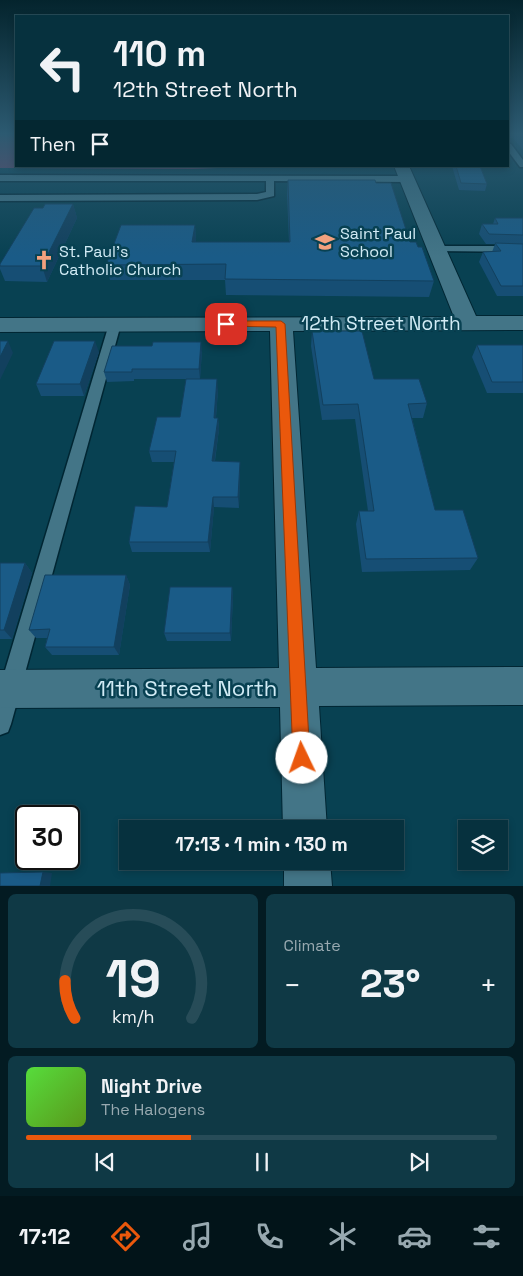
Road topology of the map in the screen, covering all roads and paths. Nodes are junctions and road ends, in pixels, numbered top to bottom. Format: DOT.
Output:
graph roads {
  1 [pos="367,174"];
  2 [pos="405,174"];
  3 [pos="0,178"];
  4 [pos="270,179"];
  5 [pos="0,198"];
  6 [pos="523,249"];
  7 [pos="436,250"];
  8 [pos="468,323"];
  9 [pos="523,323"];
  10 [pos="116,324"];
  11 [pos="281,324"];
  12 [pos="0,325"];
  13 [pos="523,686"];
  14 [pos="298,687"];
  15 [pos="3,701"];
  16 [pos="305,820"];
  17 [pos="307,870"];
  18 [pos="308,886"];
  1 -- 4 [label="lane"];
  2 -- 7 [label="street"];
  3 -- 4 [label="lane"];
  4 -- 5 [label="lane"];
  6 -- 7 [label="lane"];
  7 -- 8 [label="street"];
  8 -- 9 [label="street, 12th Street North"];
  8 -- 11 [label="street, 12th Street North"];
  10 -- 11 [label="street, 12th Street North"];
  10 -- 12 [label="street, 12th Street North"];
  10 -- 15 [label="lane"];
  11 -- 14 [label="street"];
  13 -- 14 [label="street, 11th Street North"];
  14 -- 15 [label="street, 11th Street North"];
  14 -- 16 [label="street"];
  17 -- 18 [label="street"];
}
